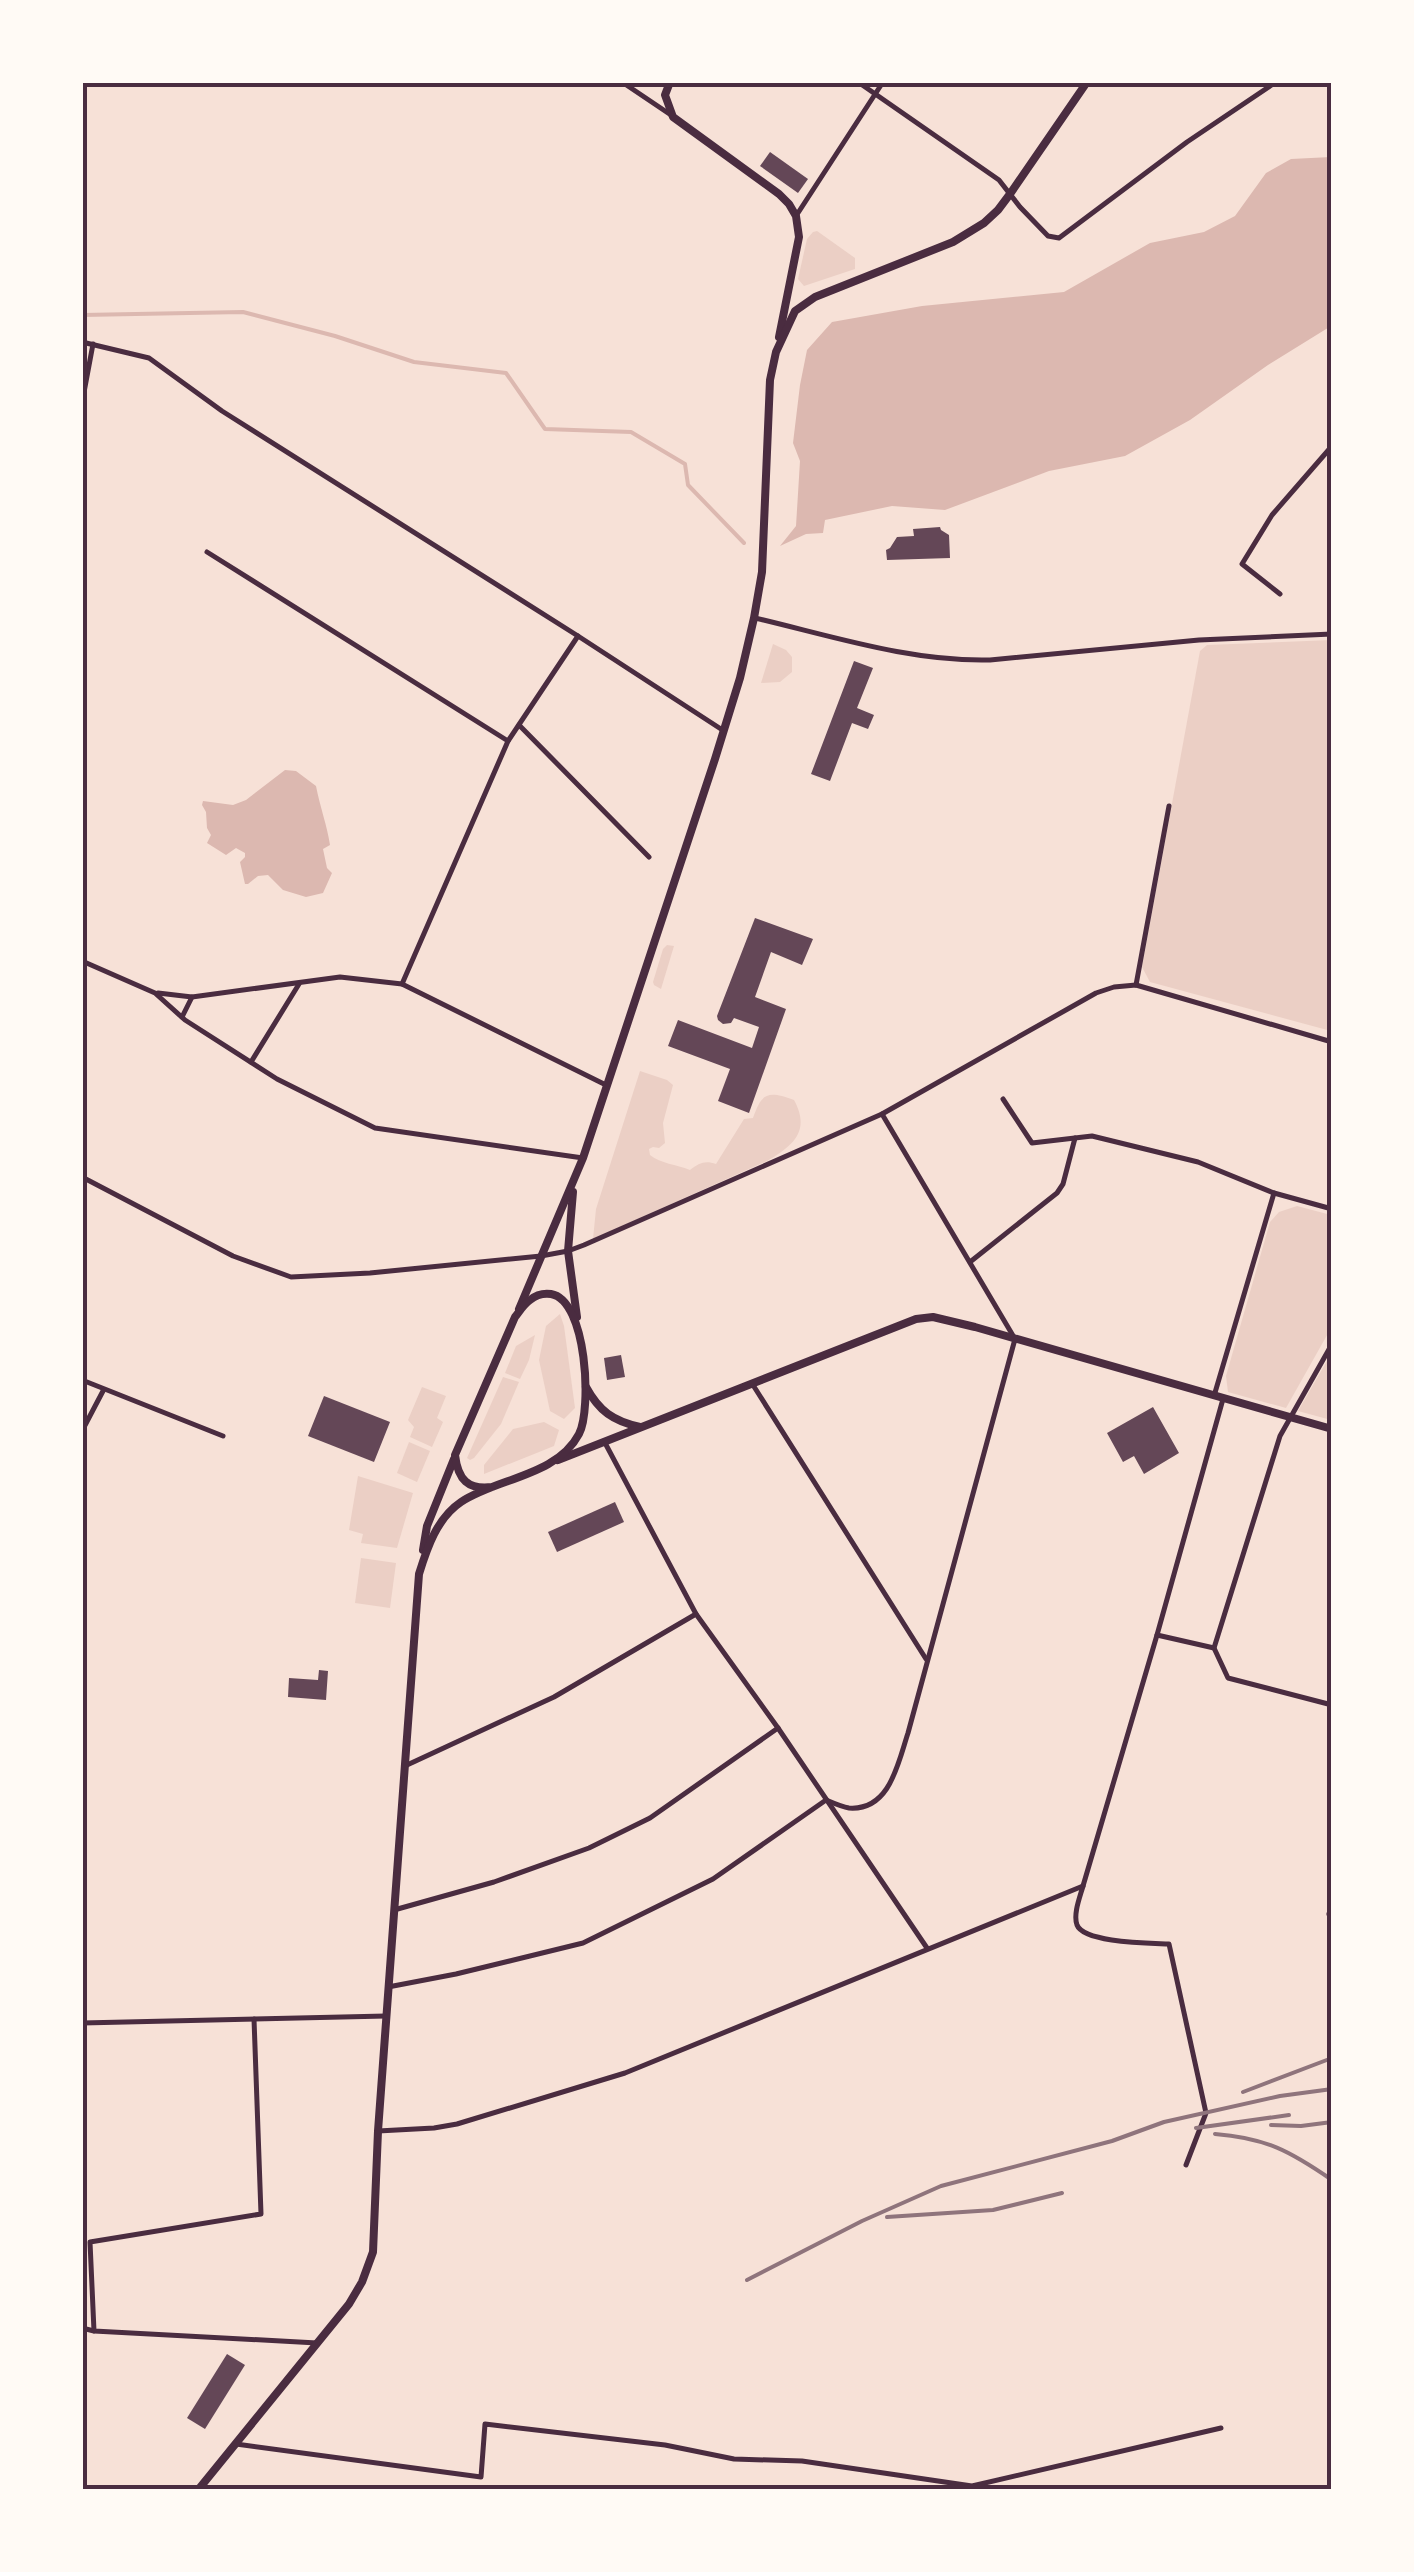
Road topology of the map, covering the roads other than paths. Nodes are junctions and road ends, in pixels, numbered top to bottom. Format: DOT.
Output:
graph roads {
  1 [pos="622,82"];
  2 [pos="670,82"];
  3 [pos="858,82"];
  4 [pos="883,82"];
  5 [pos="1086,82"];
  6 [pos="1276,82"];
  7 [pos="875,94"];
  8 [pos="673,116"];
  9 [pos="1010,194"];
  10 [pos="796,216"];
  11 [pos="82,342"];
  12 [pos="92,344"];
  13 [pos="776,352"];
  14 [pos="82,403"];
  15 [pos="1332,446"];
  16 [pos="207,552"];
  17 [pos="1280,594"];
  18 [pos="754,618"];
  19 [pos="1332,634"];
  20 [pos="578,636"];
  21 [pos="519,725"];
  22 [pos="724,731"];
  23 [pos="508,741"];
  24 [pos="1169,806"];
  25 [pos="649,857"];
  26 [pos="82,961"];
  27 [pos="300,982"];
  28 [pos="402,984"];
  29 [pos="1136,985"];
  30 [pos="154,993"];
  31 [pos="192,998"];
  32 [pos="184,1018"];
  33 [pos="1332,1042"];
  34 [pos="251,1062"];
  35 [pos="277,1078"];
  36 [pos="608,1086"];
  37 [pos="1002,1099"];
  38 [pos="882,1114"];
  39 [pos="1075,1138"];
  40 [pos="583,1158"];
  41 [pos="82,1177"];
  42 [pos="574,1182"];
  43 [pos="1274,1193"];
  44 [pos="1332,1209"];
  45 [pos="568,1251"];
  46 [pos="541,1256"];
  47 [pos="970,1262"];
  48 [pos="515,1318"];
  49 [pos="578,1324"];
  50 [pos="1015,1339"];
  51 [pos="1332,1344"];
  52 [pos="82,1380"];
  53 [pos="752,1382"];
  54 [pos="586,1387"];
  55 [pos="104,1390"];
  56 [pos="1218,1397"];
  57 [pos="1290,1416"];
  58 [pos="640,1427"];
  59 [pos="1332,1429"];
  60 [pos="82,1431"];
  61 [pos="224,1436"];
  62 [pos="604,1441"];
  63 [pos="456,1455"];
  64 [pos="550,1463"];
  65 [pos="492,1487"];
  66 [pos="419,1574"];
  67 [pos="696,1614"];
  68 [pos="1157,1635"];
  69 [pos="1214,1648"];
  70 [pos="928,1661"];
  71 [pos="1332,1706"];
  72 [pos="778,1728"];
  73 [pos="406,1765"];
  74 [pos="826,1800"];
  75 [pos="1082,1886"];
  76 [pos="394,1910"];
  77 [pos="927,1949"];
  78 [pos="388,1987"];
  79 [pos="386,2016"];
  80 [pos="254,2018"];
  81 [pos="82,2023"];
  82 [pos="378,2131"];
  83 [pos="1186,2165"];
  84 [pos="82,2328"];
  85 [pos="94,2331"];
  86 [pos="317,2343"];
  87 [pos="1221,2428"];
  88 [pos="236,2444"];
  89 [pos="198,2490"];
  1 -- 8 [label="street"];
  2 -- 8 [label="main road"];
  3 -- 7 [label="street"];
  4 -- 7 [label="street"];
  5 -- 9 [label="main road"];
  6 -- 9 [label="street"];
  7 -- 9 [label="street"];
  7 -- 10 [label="street"];
  8 -- 10 [label="main road"];
  9 -- 13 [label="main road"];
  10 -- 13 [label="main road"];
  11 -- 12 [label="street"];
  12 -- 14 [label="street"];
  12 -- 20 [label="street"];
  13 -- 18 [label="main road"];
  15 -- 17 [label="street"];
  16 -- 23 [label="street"];
  18 -- 19 [label="street"];
  18 -- 22 [label="main road"];
  20 -- 21 [label="street"];
  20 -- 22 [label="street"];
  21 -- 23 [label="street"];
  21 -- 25 [label="street"];
  22 -- 36 [label="main road"];
  23 -- 28 [label="street"];
  24 -- 29 [label="street"];
  26 -- 30 [label="street"];
  27 -- 28 [label="street"];
  27 -- 31 [label="street"];
  27 -- 34 [label="street"];
  28 -- 36 [label="street"];
  29 -- 33 [label="street"];
  29 -- 38 [label="street"];
  30 -- 31 [label="street"];
  30 -- 32 [label="street"];
  31 -- 32 [label="street"];
  32 -- 34 [label="street"];
  32 -- 35 [label="street"];
  34 -- 35 [label="street"];
  35 -- 40 [label="street"];
  36 -- 40 [label="main road"];
  37 -- 39 [label="street"];
  38 -- 45 [label="street"];
  38 -- 47 [label="street"];
  39 -- 43 [label="street"];
  39 -- 47 [label="street"];
  40 -- 42 [label="main road"];
  41 -- 46 [label="street"];
  42 -- 45 [label="main road"];
  42 -- 46 [label="main road"];
  43 -- 44 [label="street"];
  43 -- 56 [label="street"];
  45 -- 46 [label="street"];
  45 -- 49 [label="main road"];
  46 -- 48 [label="main road"];
  47 -- 50 [label="street"];
  48 -- 49 [label="main road"];
  48 -- 63 [label="main road"];
  49 -- 54 [label="main road"];
  50 -- 53 [label="main road"];
  50 -- 56 [label="main road"];
  50 -- 70 [label="street"];
  51 -- 57 [label="street"];
  52 -- 55 [label="street"];
  53 -- 58 [label="main road"];
  53 -- 70 [label="street"];
  54 -- 58 [label="main road"];
  54 -- 64 [label="main road"];
  55 -- 60 [label="street"];
  55 -- 61 [label="street"];
  56 -- 57 [label="main road"];
  56 -- 68 [label="street"];
  57 -- 59 [label="main road"];
  57 -- 69 [label="street"];
  58 -- 62 [label="main road"];
  62 -- 64 [label="main road"];
  62 -- 67 [label="street"];
  63 -- 65 [label="main road"];
  63 -- 66 [label="main road"];
  64 -- 65 [label="main road"];
  65 -- 66 [label="main road"];
  66 -- 73 [label="main road"];
  67 -- 72 [label="street"];
  67 -- 73 [label="street"];
  68 -- 69 [label="street"];
  68 -- 75 [label="street"];
  69 -- 71 [label="street"];
  70 -- 74 [label="street"];
  72 -- 74 [label="street"];
  72 -- 76 [label="street"];
  73 -- 76 [label="main road"];
  74 -- 77 [label="street"];
  74 -- 78 [label="street"];
  75 -- 77 [label="street"];
  75 -- 83 [label="street"];
  76 -- 78 [label="main road"];
  77 -- 82 [label="street"];
  78 -- 79 [label="main road"];
  79 -- 80 [label="street"];
  79 -- 82 [label="main road"];
  80 -- 81 [label="street"];
  80 -- 85 [label="street"];
  82 -- 86 [label="main road"];
  84 -- 85 [label="street"];
  85 -- 86 [label="street"];
  86 -- 88 [label="main road"];
  87 -- 88 [label="street"];
  88 -- 89 [label="main road"];
}
